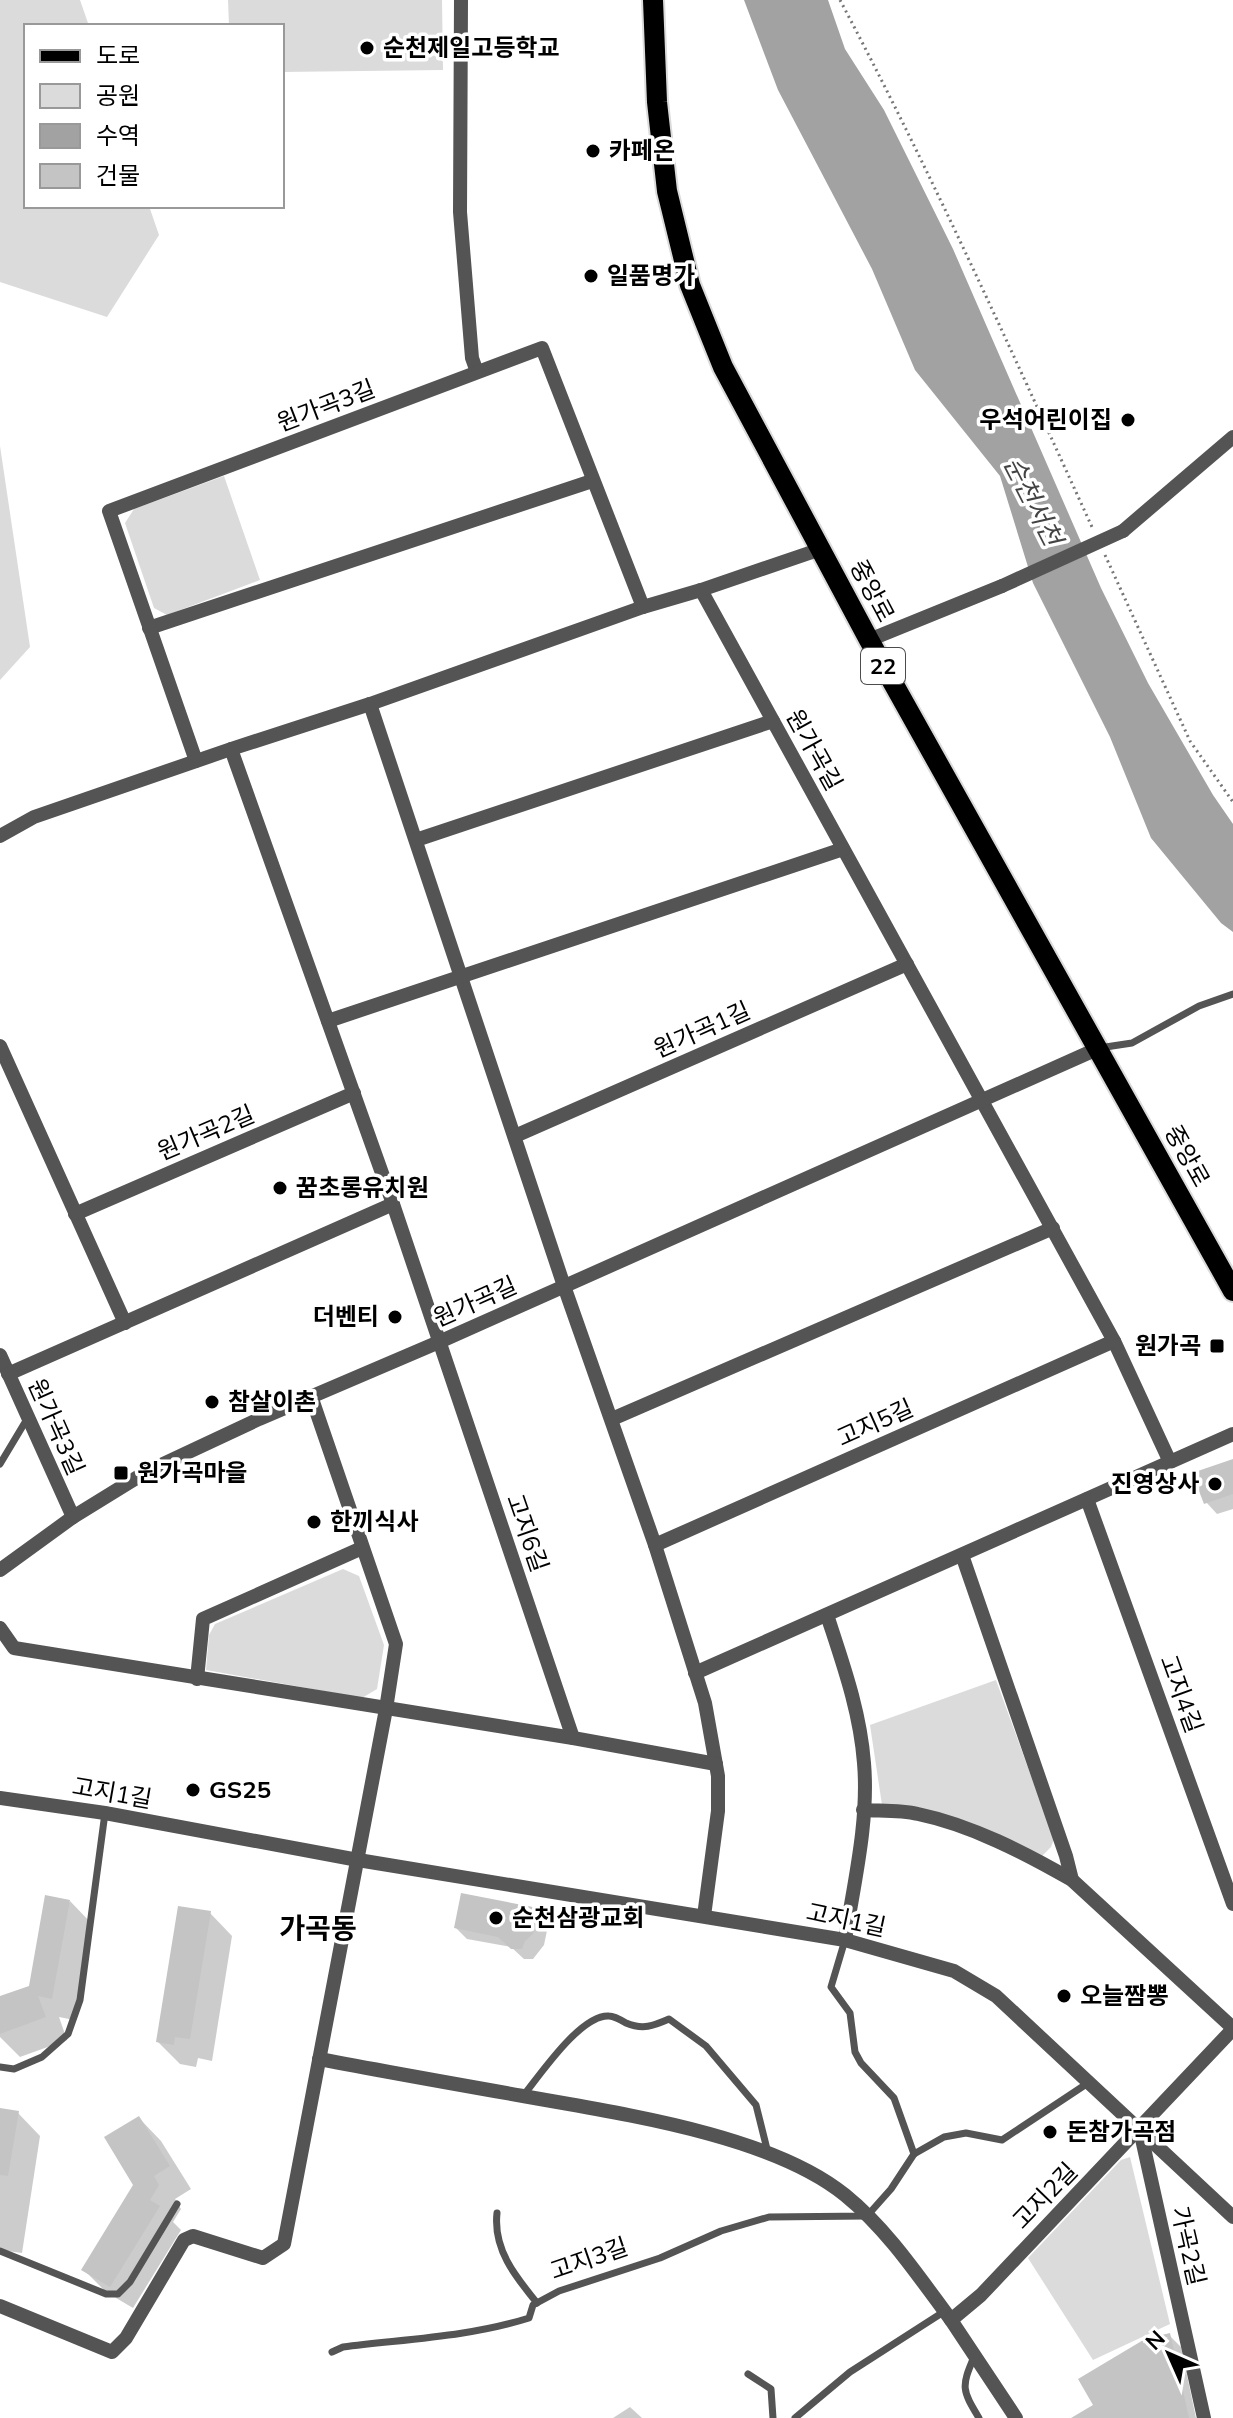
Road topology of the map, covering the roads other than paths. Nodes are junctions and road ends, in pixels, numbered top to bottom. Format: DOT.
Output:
graph roads {
  1 [pos="461,0"];
  2 [pos="653,0"];
  3 [pos="477,372"];
  4 [pos="1233,437"];
  5 [pos="592,481"];
  6 [pos="821,549"];
  7 [pos="701,590"];
  8 [pos="643,607"];
  9 [pos="149,628"];
  10 [pos="869,640"];
  11 [pos="370,704"];
  12 [pos="773,721"];
  13 [pos="231,749"];
  14 [pos="196,761"];
  15 [pos="0,836"];
  16 [pos="416,840"];
  17 [pos="843,849"];
  18 [pos="907,964"];
  19 [pos="461,975"];
  20 [pos="1233,994"];
  21 [pos="328,1021"];
  22 [pos="0,1046"];
  23 [pos="1097,1049"];
  24 [pos="354,1093"];
  25 [pos="982,1099"];
  26 [pos="515,1136"];
  27 [pos="393,1204"];
  28 [pos="75,1214"];
  29 [pos="1053,1228"];
  30 [pos="564,1286"];
  31 [pos="1233,1291"];
  32 [pos="125,1323"];
  33 [pos="1114,1341"];
  34 [pos="439,1342"];
  35 [pos="0,1355"];
  36 [pos="8,1374"];
  37 [pos="311,1396"];
  38 [pos="27,1419"];
  39 [pos="612,1419"];
  40 [pos="1233,1434"];
  41 [pos="1170,1462"];
  42 [pos="0,1464"];
  43 [pos="1087,1499"];
  44 [pos="73,1517"];
  45 [pos="655,1545"];
  46 [pos="362,1548"];
  47 [pos="962,1555"];
  48 [pos="0,1570"];
  49 [pos="827,1615"];
  50 [pos="0,1628"];
  51 [pos="695,1673"];
  52 [pos="197,1679"];
  53 [pos="386,1709"];
  54 [pos="573,1738"];
  55 [pos="716,1764"];
  56 [pos="0,1798"];
  57 [pos="863,1810"];
  58 [pos="105,1813"];
  59 [pos="358,1860"];
  60 [pos="1072,1880"];
  61 [pos="1233,1904"];
  62 [pos="704,1916"];
  63 [pos="845,1940"];
  64 [pos="1233,2029"];
  65 [pos="319,2059"];
  66 [pos="0,2067"];
  67 [pos="1090,2082"];
  68 [pos="523,2096"];
  69 [pos="1140,2130"];
  70 [pos="768,2153"];
  71 [pos="914,2154"];
  72 [pos="177,2204"];
  73 [pos="497,2213"];
  74 [pos="867,2216"];
  75 [pos="1233,2217"];
  76 [pos="0,2251"];
  77 [pos="537,2303"];
  78 [pos="0,2306"];
  79 [pos="948,2315"];
  80 [pos="332,2352"];
  81 [pos="975,2355"];
  82 [pos="748,2374"];
  83 [pos="773,2418"];
  84 [pos="795,2418"];
  85 [pos="979,2418"];
  86 [pos="1016,2418"];
  87 [pos="1204,2418"];
  1 -- 3 [label="street"];
  2 -- 6 [label="main road, 중앙로 / 22"];
  3 -- 5 [label="street, 원가곡3길"];
  3 -- 9 [label="street, 원가곡3길"];
  4 -- 10 [label="street, bridge"];
  5 -- 8 [label="street, 원가곡3길"];
  5 -- 9 [label="street"];
  6 -- 7 [label="street"];
  6 -- 10 [label="main road, 중앙로 / 22"];
  7 -- 8 [label="street"];
  7 -- 12 [label="street, 원가곡길"];
  8 -- 11 [label="street"];
  9 -- 14 [label="street, 원가곡3길"];
  10 -- 23 [label="main road, 중앙로 / 22"];
  11 -- 13 [label="street"];
  11 -- 16 [label="street"];
  12 -- 16 [label="street"];
  12 -- 17 [label="street, 원가곡길"];
  13 -- 14 [label="street"];
  13 -- 21 [label="street"];
  14 -- 15 [label="street"];
  16 -- 19 [label="street"];
  17 -- 18 [label="street, 원가곡길"];
  17 -- 19 [label="street"];
  18 -- 25 [label="street, 원가곡길"];
  18 -- 26 [label="street, 원가곡1길"];
  19 -- 21 [label="street"];
  19 -- 26 [label="street"];
  20 -- 23 [label="lane"];
  21 -- 24 [label="street"];
  22 -- 28 [label="street"];
  23 -- 25 [label="street, 원가곡길"];
  23 -- 31 [label="main road, 중앙로 / 22"];
  24 -- 27 [label="street"];
  24 -- 28 [label="street, 원가곡2길"];
  25 -- 29 [label="street"];
  25 -- 30 [label="street, 원가곡길"];
  26 -- 30 [label="street"];
  27 -- 32 [label="street"];
  27 -- 34 [label="street"];
  28 -- 32 [label="street"];
  29 -- 33 [label="street"];
  29 -- 39 [label="street"];
  30 -- 34 [label="street, 원가곡길"];
  30 -- 39 [label="street"];
  32 -- 36 [label="street"];
  33 -- 41 [label="street"];
  33 -- 45 [label="street, 고지5길"];
  34 -- 37 [label="street, 원가곡길"];
  34 -- 54 [label="street, 고지6길"];
  35 -- 36 [label="street, 원가곡3길"];
  36 -- 38 [label="street, 원가곡3길"];
  37 -- 44 [label="street, 원가곡길"];
  37 -- 46 [label="street"];
  38 -- 42 [label="lane"];
  38 -- 44 [label="street, 원가곡3길"];
  39 -- 45 [label="street"];
  40 -- 41 [label="street"];
  41 -- 43 [label="street"];
  43 -- 47 [label="street"];
  43 -- 61 [label="street, 고지4길"];
  44 -- 48 [label="street, 원가곡길"];
  45 -- 51 [label="street"];
  46 -- 52 [label="street"];
  46 -- 53 [label="street"];
  47 -- 49 [label="street"];
  47 -- 60 [label="street"];
  49 -- 51 [label="street"];
  49 -- 57 [label="street"];
  50 -- 52 [label="street"];
  51 -- 55 [label="street"];
  52 -- 53 [label="street"];
  53 -- 54 [label="street"];
  53 -- 59 [label="street"];
  54 -- 55 [label="street"];
  55 -- 62 [label="street"];
  56 -- 58 [label="street, 고지1길"];
  57 -- 60 [label="street"];
  57 -- 63 [label="street"];
  58 -- 59 [label="street, 고지1길"];
  58 -- 66 [label="lane"];
  59 -- 62 [label="street, 고지1길"];
  59 -- 65 [label="street"];
  60 -- 64 [label="street"];
  62 -- 63 [label="street, 고지1길"];
  63 -- 67 [label="street, 고지1길"];
  63 -- 71 [label="lane"];
  64 -- 69 [label="street, 고지2길"];
  65 -- 68 [label="street"];
  65 -- 78 [label="street"];
  67 -- 69 [label="street, 고지1길"];
  67 -- 71 [label="lane"];
  68 -- 70 [label="street"];
  68 -- 70 [label="lane"];
  69 -- 75 [label="street, 고지1길"];
  69 -- 79 [label="street, 고지2길"];
  69 -- 87 [label="street, 가곡2길"];
  70 -- 74 [label="street"];
  71 -- 74 [label="lane"];
  72 -- 76 [label="lane"];
  73 -- 77 [label="lane"];
  74 -- 77 [label="lane, 고지3길"];
  74 -- 79 [label="street"];
  77 -- 80 [label="lane, 고지3길"];
  79 -- 81 [label="street"];
  79 -- 84 [label="lane"];
  81 -- 85 [label="lane"];
  81 -- 86 [label="street"];
  82 -- 83 [label="lane"];
}
